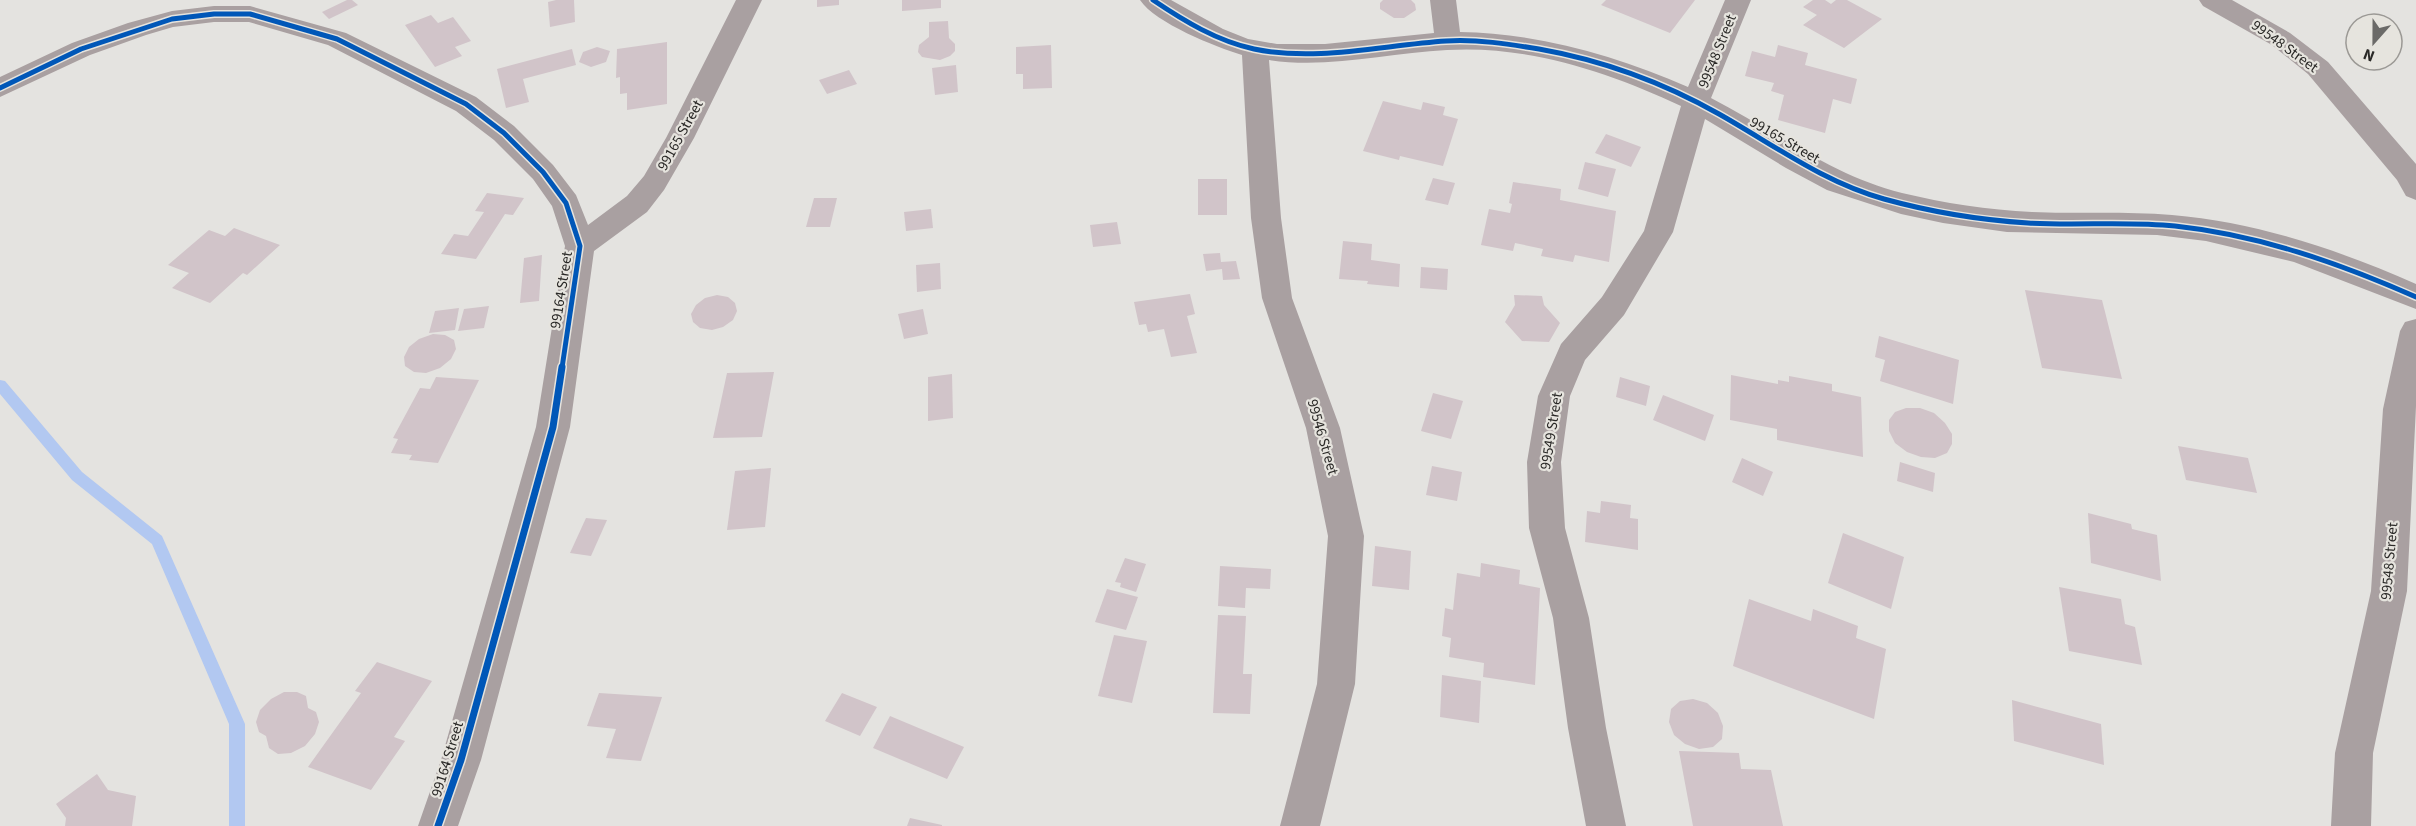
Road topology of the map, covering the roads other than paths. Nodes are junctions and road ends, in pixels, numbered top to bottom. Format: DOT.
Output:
graph roads {
  1 [pos="749,0"];
  2 [pos="1153,0"];
  3 [pos="1443,0"];
  4 [pos="1738,0"];
  5 [pos="2212,0"];
  6 [pos="243,5"];
  7 [pos="1448,40"];
  8 [pos="1255,49"];
  9 [pos="0,88"];
  10 [pos="1696,102"];
  11 [pos="2416,189"];
  12 [pos="580,246"];
  13 [pos="2416,297"];
  14 [pos="2416,331"];
  15 [pos="438,826"];
  16 [pos="1300,826"];
  17 [pos="1606,826"];
  18 [pos="2351,826"];
  1 -- 12 [label="street, 99165 Street"];
  2 -- 8 [label="street, 99165 Street"];
  3 -- 7 [label="street"];
  4 -- 10 [label="street, 99548 Street"];
  5 -- 11 [label="street, 99548 Street"];
  6 -- 9 [label="street, 99164 Street"];
  6 -- 12 [label="street, 99164 Street"];
  7 -- 8 [label="street, 99165 Street"];
  7 -- 10 [label="street, 99165 Street"];
  8 -- 16 [label="street, 99546 Street"];
  10 -- 13 [label="street, 99165 Street"];
  10 -- 17 [label="street, 99549 Street"];
  12 -- 15 [label="street, 99164 Street"];
  14 -- 18 [label="street, 99548 Street"];
}
